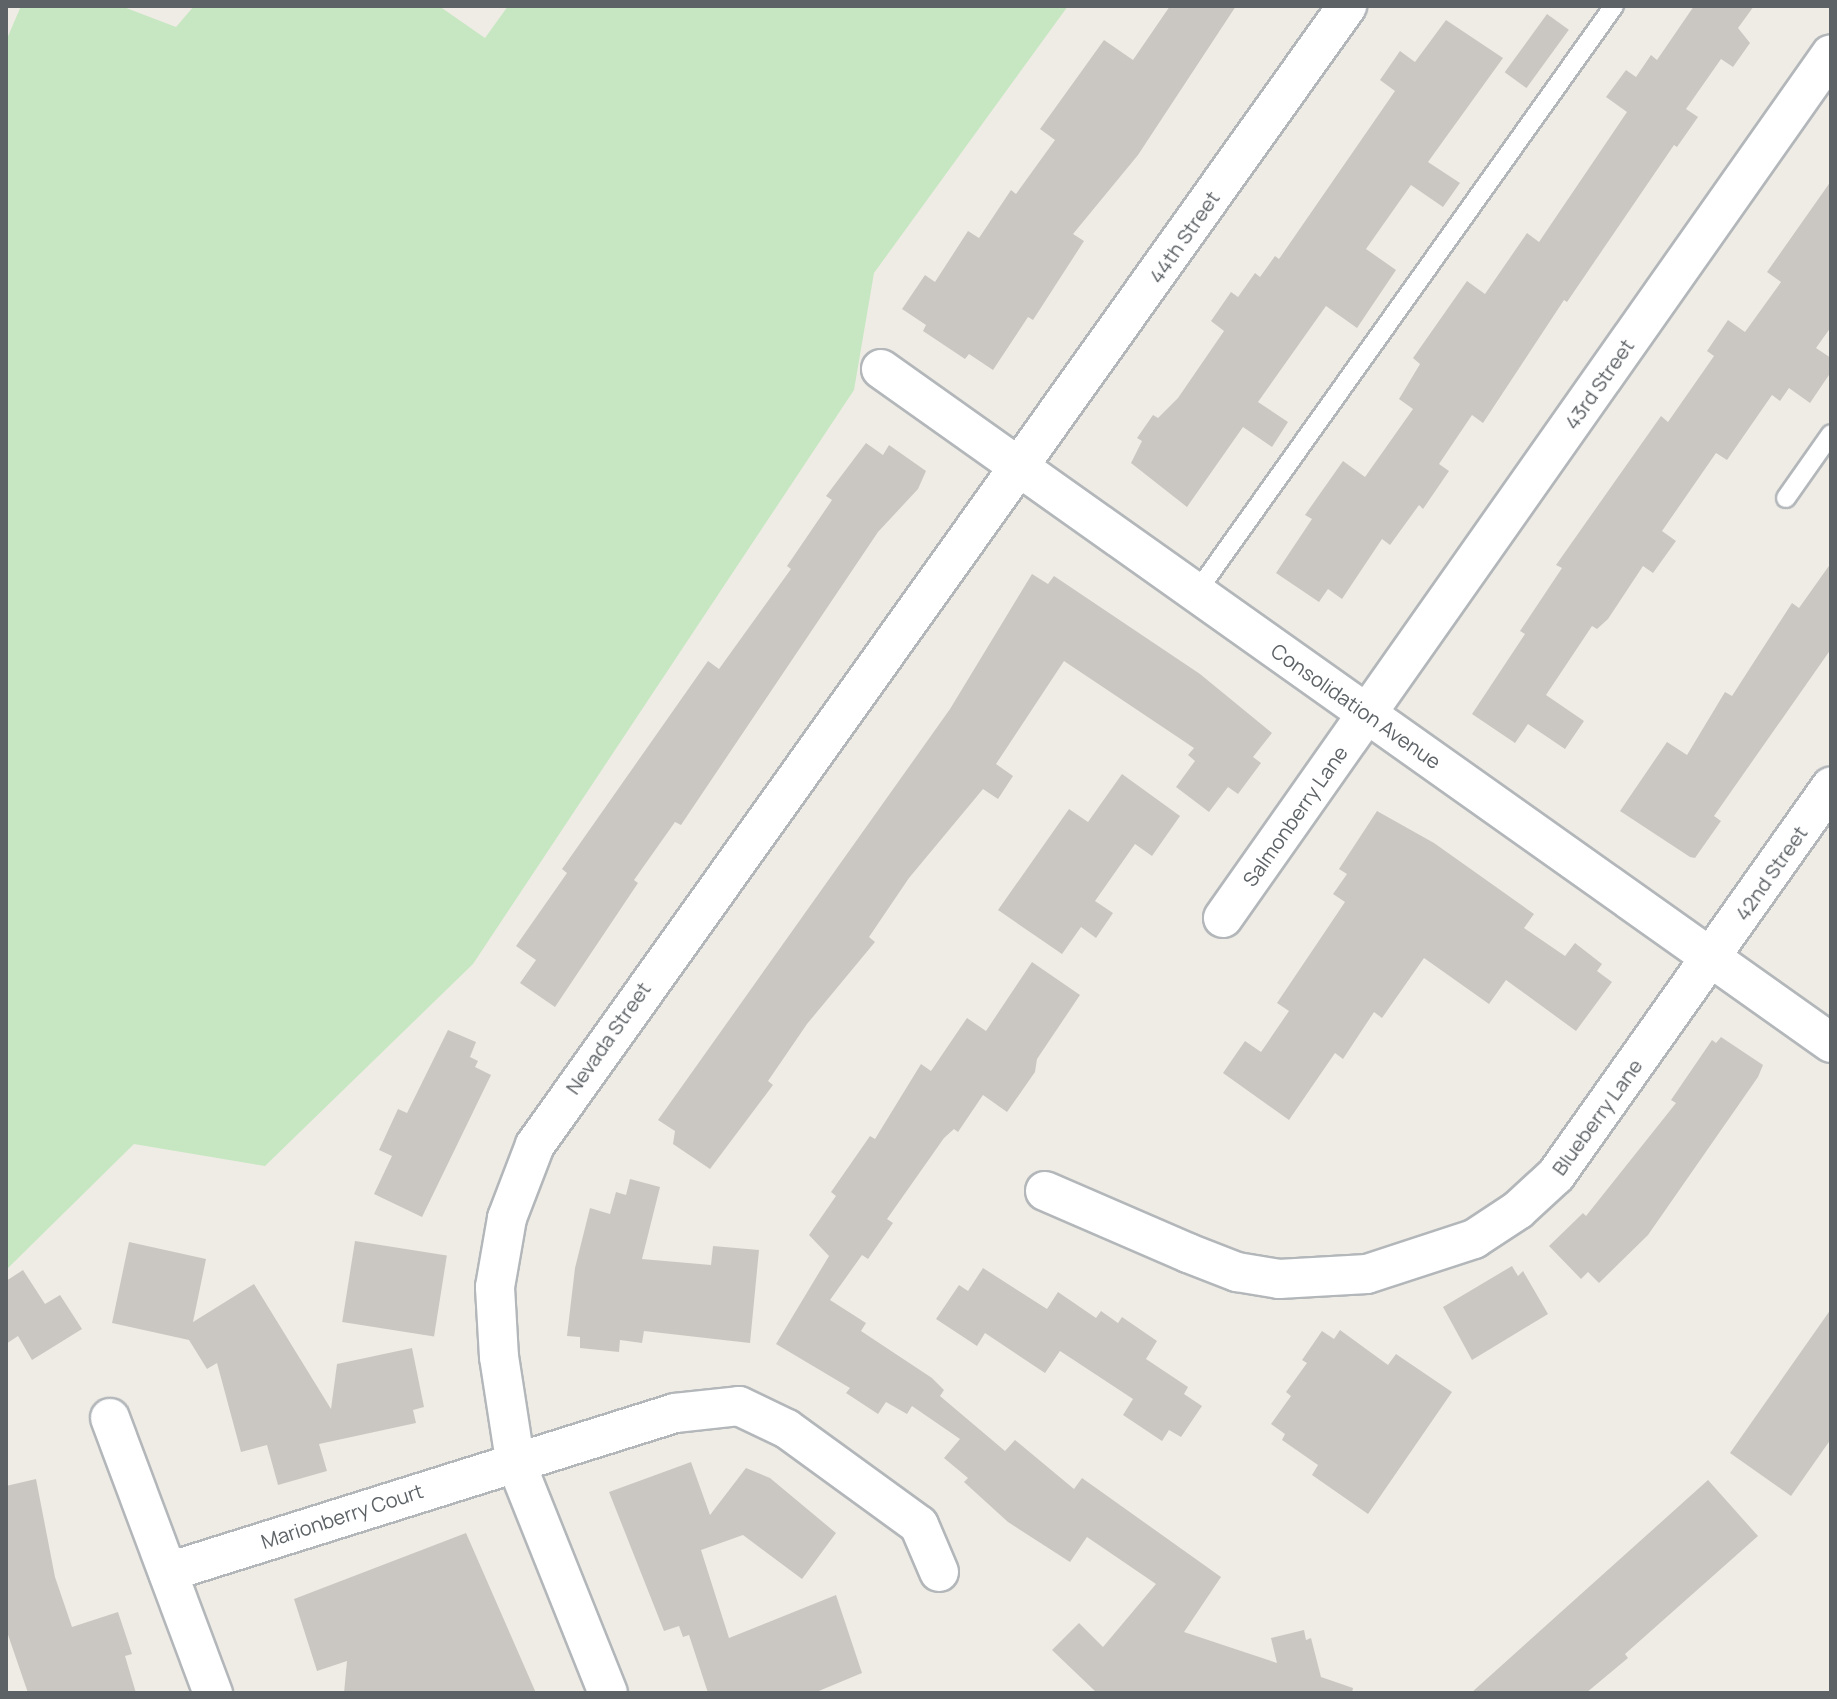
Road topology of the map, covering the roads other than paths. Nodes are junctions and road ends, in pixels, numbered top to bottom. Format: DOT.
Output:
graph roads {
  1 [pos="1347,6"];
  2 [pos="1614,6"];
  3 [pos="1831,54"];
  4 [pos="881,369"];
  5 [pos="1831,434"];
  6 [pos="1021,468"];
  7 [pos="1786,498"];
  8 [pos="1196,593"];
  9 [pos="1367,714"];
  10 [pos="1831,787"];
  11 [pos="1223,918"];
  12 [pos="1711,958"];
  13 [pos="1831,1043"];
  14 [pos="1045,1191"];
  15 [pos="110,1418"];
  16 [pos="515,1460"];
  17 [pos="168,1572"];
  18 [pos="939,1572"];
  19 [pos="213,1693"];
  20 [pos="608,1693"];
  1 -- 6 [label="street, 44th Street"];
  2 -- 8 [label="lane"];
  3 -- 9 [label="street, 43rd Street"];
  4 -- 6 [label="street, Consolidation Avenue"];
  5 -- 7 [label="lane"];
  6 -- 8 [label="street, Consolidation Avenue"];
  6 -- 16 [label="street, Nevada Street"];
  8 -- 9 [label="street, Consolidation Avenue"];
  9 -- 11 [label="street, Salmonberry Lane"];
  9 -- 12 [label="street, Consolidation Avenue"];
  10 -- 12 [label="street, 42nd Street"];
  12 -- 13 [label="street, Consolidation Avenue"];
  12 -- 14 [label="street, Blueberry Lane"];
  15 -- 17 [label="street"];
  16 -- 17 [label="street, Marionberry Court"];
  16 -- 18 [label="street, Marionberry Court"];
  16 -- 20 [label="street, Nevada Street"];
  17 -- 19 [label="street"];
}
